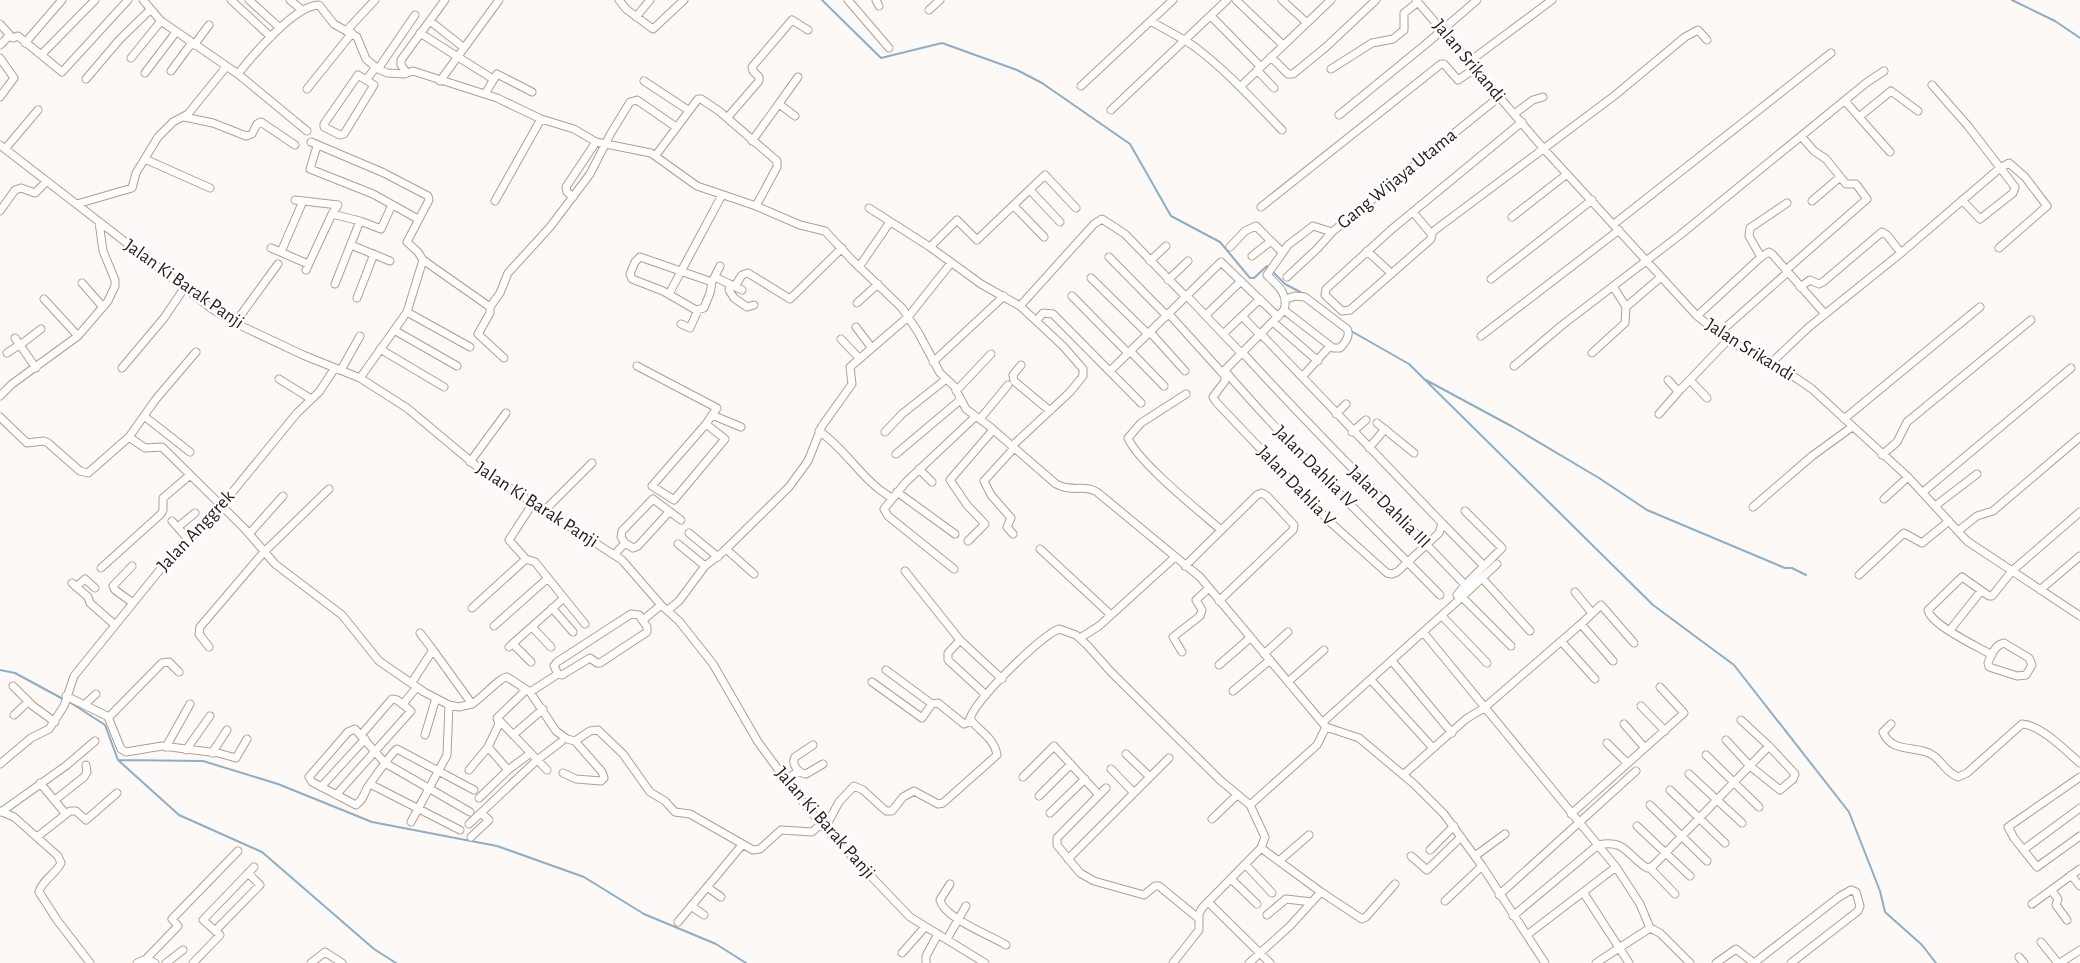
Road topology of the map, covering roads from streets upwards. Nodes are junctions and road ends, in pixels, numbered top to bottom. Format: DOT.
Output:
graph roads {
  1 [pos="62,0"];
  2 [pos="95,0"];
  3 [pos="128,0"];
  4 [pos="142,0"];
  5 [pos="230,0"];
  6 [pos="249,0"];
  7 [pos="290,0"];
  8 [pos="375,0"];
  9 [pos="445,0"];
  10 [pos="499,0"];
  11 [pos="619,0"];
  12 [pos="650,0"];
  13 [pos="684,0"];
  14 [pos="848,0"];
  15 [pos="940,0"];
  16 [pos="1173,0"];
  17 [pos="1227,0"];
  18 [pos="1236,0"];
  19 [pos="1282,0"];
  20 [pos="1331,0"];
  21 [pos="1376,0"];
  22 [pos="1477,0"];
  23 [pos="1552,0"];
  24 [pos="1417,1"];
  25 [pos="321,3"];
  26 [pos="150,10"];
  27 [pos="302,10"];
  28 [pos="929,10"];
  29 [pos="415,15"];
  30 [pos="1211,16"];
  31 [pos="636,17"];
  32 [pos="161,21"];
  33 [pos="430,21"];
  34 [pos="1151,21"];
  35 [pos="1306,22"];
  36 [pos="0,24"];
  37 [pos="209,25"];
  38 [pos="280,28"];
  39 [pos="1443,29"];
  40 [pos="808,30"];
  41 [pos="176,32"];
  42 [pos="349,32"];
  43 [pos="420,33"];
  44 [pos="10,36"];
  45 [pos="271,37"];
  46 [pos="1186,40"];
  47 [pos="1707,40"];
  48 [pos="25,42"];
  49 [pos="0,45"];
  50 [pos="192,45"];
  51 [pos="1283,45"];
  52 [pos="464,47"];
  53 [pos="889,48"];
  54 [pos="1831,53"];
  55 [pos="41,55"];
  56 [pos="1271,56"];
  57 [pos="0,58"];
  58 [pos="131,58"];
  59 [pos="457,58"];
  60 [pos="1470,61"];
  61 [pos="226,67"];
  62 [pos="377,68"];
  63 [pos="1258,68"];
  64 [pos="1476,68"];
  65 [pos="1331,69"];
  66 [pos="171,71"];
  67 [pos="1884,71"];
  68 [pos="145,73"];
  69 [pos="238,74"];
  70 [pos="405,74"];
  71 [pos="798,77"];
  72 [pos="86,79"];
  73 [pos="492,79"];
  74 [pos="366,80"];
  75 [pos="440,81"];
  76 [pos="644,81"];
  77 [pos="1932,85"];
  78 [pos="1081,86"];
  79 [pos="1240,86"];
  80 [pos="1274,88"];
  81 [pos="307,89"];
  82 [pos="532,92"];
  83 [pos="485,94"];
  84 [pos="0,97"];
  85 [pos="1499,97"];
  86 [pos="1543,97"];
  87 [pos="1846,101"];
  88 [pos="779,104"];
  89 [pos="38,110"];
  90 [pos="688,110"];
  91 [pos="1111,110"];
  92 [pos="1918,112"];
  93 [pos="1514,114"];
  94 [pos="1339,115"];
  95 [pos="795,116"];
  96 [pos="1859,116"];
  97 [pos="184,117"];
  98 [pos="727,118"];
  99 [pos="541,119"];
  100 [pos="1522,122"];
  101 [pos="676,127"];
  102 [pos="307,130"];
  103 [pos="1282,130"];
  104 [pos="1801,136"];
  105 [pos="752,141"];
  106 [pos="596,142"];
  107 [pos="606,144"];
  108 [pos="295,145"];
  109 [pos="2,147"];
  110 [pos="1543,148"];
  111 [pos="1890,152"];
  112 [pos="656,155"];
  113 [pos="145,159"];
  114 [pos="2000,168"];
  115 [pos="1567,174"];
  116 [pos="1840,178"];
  117 [pos="46,182"];
  118 [pos="210,188"];
  119 [pos="1030,190"];
  120 [pos="722,195"];
  121 [pos="573,197"];
  122 [pos="1592,200"];
  123 [pos="1962,200"];
  124 [pos="495,201"];
  125 [pos="1812,201"];
  126 [pos="1787,203"];
  127 [pos="77,204"];
  128 [pos="392,205"];
  129 [pos="756,206"];
  130 [pos="1014,206"];
  131 [pos="869,208"];
  132 [pos="1076,208"];
  133 [pos="1262,208"];
  134 [pos="0,211"];
  135 [pos="1413,212"];
  136 [pos="332,214"];
  137 [pos="1512,217"];
  138 [pos="418,219"];
  139 [pos="360,221"];
  140 [pos="99,222"];
  141 [pos="890,222"];
  142 [pos="1060,222"];
  143 [pos="1614,224"];
  144 [pos="1619,230"];
  145 [pos="1332,232"];
  146 [pos="1431,234"];
  147 [pos="1044,237"];
  148 [pos="1271,241"];
  149 [pos="351,244"];
  150 [pos="1166,246"];
  151 [pos="930,247"];
  152 [pos="1230,247"];
  153 [pos="272,248"];
  154 [pos="842,248"];
  155 [pos="1999,248"];
  156 [pos="1367,251"];
  157 [pos="280,252"];
  158 [pos="1282,252"];
  159 [pos="1901,253"];
  160 [pos="374,254"];
  161 [pos="1252,256"];
  162 [pos="1109,257"];
  163 [pos="1761,257"];
  164 [pos="423,260"];
  165 [pos="1188,260"];
  166 [pos="390,261"];
  167 [pos="1150,262"];
  168 [pos="1647,262"];
  169 [pos="951,263"];
  170 [pos="278,264"];
  171 [pos="720,266"];
  172 [pos="859,267"];
  173 [pos="680,271"];
  174 [pos="1787,271"];
  175 [pos="1391,273"];
  176 [pos="1287,277"];
  177 [pos="1661,277"];
  178 [pos="1092,278"];
  179 [pos="719,279"];
  180 [pos="1491,279"];
  181 [pos="1168,280"];
  182 [pos="1241,281"];
  183 [pos="712,282"];
  184 [pos="82,283"];
  185 [pos="335,284"];
  186 [pos="878,284"];
  187 [pos="732,285"];
  188 [pos="1613,286"];
  189 [pos="185,287"];
  190 [pos="1800,287"];
  191 [pos="742,290"];
  192 [pos="669,294"];
  193 [pos="1004,296"];
  194 [pos="1072,296"];
  195 [pos="1186,296"];
  196 [pos="357,298"];
  197 [pos="44,299"];
  198 [pos="1260,299"];
  199 [pos="1286,299"];
  200 [pos="857,303"];
  201 [pos="754,305"];
  202 [pos="490,306"];
  203 [pos="1020,306"];
  204 [pos="103,307"];
  205 [pos="1626,307"];
  206 [pos="1980,307"];
  207 [pos="698,310"];
  208 [pos="1284,310"];
  209 [pos="407,312"];
  210 [pos="1825,314"];
  211 [pos="1168,315"];
  212 [pos="1206,315"];
  213 [pos="1242,316"];
  214 [pos="1697,316"];
  215 [pos="908,317"];
  216 [pos="1276,319"];
  217 [pos="1037,320"];
  218 [pos="2031,320"];
  219 [pos="235,323"];
  220 [pos="682,324"];
  221 [pos="856,327"];
  222 [pos="41,329"];
  223 [pos="394,330"];
  224 [pos="1149,333"];
  225 [pos="1223,334"];
  226 [pos="1260,334"];
  227 [pos="1718,334"];
  228 [pos="78,336"];
  229 [pos="360,336"];
  230 [pos="1481,336"];
  231 [pos="841,339"];
  232 [pos="1728,340"];
  233 [pos="18,343"];
  234 [pos="1330,346"];
  235 [pos="470,347"];
  236 [pos="871,347"];
  237 [pos="380,349"];
  238 [pos="196,352"];
  239 [pos="1129,352"];
  240 [pos="7,353"];
  241 [pos="1242,353"];
  242 [pos="1592,353"];
  243 [pos="992,354"];
  244 [pos="504,358"];
  245 [pos="859,358"];
  246 [pos="1318,361"];
  247 [pos="934,362"];
  248 [pos="1770,364"];
  249 [pos="1021,365"];
  250 [pos="457,366"];
  251 [pos="638,366"];
  252 [pos="1514,366"];
  253 [pos="36,368"];
  254 [pos="122,368"];
  255 [pos="2071,368"];
  256 [pos="338,369"];
  257 [pos="1110,370"];
  258 [pos="1186,371"];
  259 [pos="1223,371"];
  260 [pos="1302,377"];
  261 [pos="360,378"];
  262 [pos="279,379"];
  263 [pos="945,380"];
  264 [pos="1668,380"];
  265 [pos="1690,380"];
  266 [pos="1008,385"];
  267 [pos="1164,386"];
  268 [pos="444,387"];
  269 [pos="956,391"];
  270 [pos="1679,391"];
  271 [pos="1186,394"];
  272 [pos="0,396"];
  273 [pos="1707,398"];
  274 [pos="311,399"];
  275 [pos="960,401"];
  276 [pos="1141,403"];
  277 [pos="1346,404"];
  278 [pos="1050,411"];
  279 [pos="506,414"];
  280 [pos="1336,414"];
  281 [pos="1659,414"];
  282 [pos="144,416"];
  283 [pos="712,416"];
  284 [pos="0,417"];
  285 [pos="978,418"];
  286 [pos="1844,419"];
  287 [pos="1366,420"];
  288 [pos="1377,422"];
  289 [pos="706,424"];
  290 [pos="741,427"];
  291 [pos="1852,427"];
  292 [pos="1385,429"];
  293 [pos="993,430"];
  294 [pos="820,431"];
  295 [pos="885,432"];
  296 [pos="1352,432"];
  297 [pos="129,437"];
  298 [pos="2080,437"];
  299 [pos="1013,447"];
  300 [pos="1369,448"];
  301 [pos="190,452"];
  302 [pos="1414,453"];
  303 [pos="896,454"];
  304 [pos="1882,455"];
  305 [pos="470,462"];
  306 [pos="592,463"];
  307 [pos="919,470"];
  308 [pos="1977,474"];
  309 [pos="190,475"];
  310 [pos="1908,477"];
  311 [pos="932,482"];
  312 [pos="329,489"];
  313 [pos="659,491"];
  314 [pos="897,492"];
  315 [pos="1923,492"];
  316 [pos="283,496"];
  317 [pos="892,498"];
  318 [pos="653,499"];
  319 [pos="1884,499"];
  320 [pos="533,503"];
  321 [pos="221,506"];
  322 [pos="1935,506"];
  323 [pos="1753,507"];
  324 [pos="544,511"];
  325 [pos="1465,511"];
  326 [pos="669,512"];
  327 [pos="2080,512"];
  328 [pos="195,513"];
  329 [pos="681,520"];
  330 [pos="172,521"];
  331 [pos="1949,521"];
  332 [pos="1442,523"];
  333 [pos="178,528"];
  334 [pos="1220,530"];
  335 [pos="1958,531"];
  336 [pos="689,533"];
  337 [pos="249,534"];
  338 [pos="955,534"];
  339 [pos="1013,534"];
  340 [pos="188,539"];
  341 [pos="968,540"];
  342 [pos="625,543"];
  343 [pos="678,544"];
  344 [pos="1428,545"];
  345 [pos="726,549"];
  346 [pos="1040,550"];
  347 [pos="263,553"];
  348 [pos="614,555"];
  349 [pos="2080,556"];
  350 [pos="718,557"];
  351 [pos="1174,558"];
  352 [pos="526,559"];
  353 [pos="1408,562"];
  354 [pos="1497,564"];
  355 [pos="132,566"];
  356 [pos="705,566"];
  357 [pos="1185,566"];
  358 [pos="1484,566"];
  359 [pos="101,568"];
  360 [pos="954,569"];
  361 [pos="905,571"];
  362 [pos="2012,571"];
  363 [pos="754,574"];
  364 [pos="1859,575"];
  365 [pos="548,578"];
  366 [pos="1482,578"];
  367 [pos="1464,585"];
  368 [pos="95,588"];
  369 [pos="1208,589"];
  370 [pos="2040,590"];
  371 [pos="1981,591"];
  372 [pos="1575,592"];
  373 [pos="1440,595"];
  374 [pos="1460,596"];
  375 [pos="564,598"];
  376 [pos="1219,601"];
  377 [pos="132,603"];
  378 [pos="665,607"];
  379 [pos="472,608"];
  380 [pos="552,608"];
  381 [pos="1592,613"];
  382 [pos="1111,616"];
  383 [pos="1442,616"];
  384 [pos="2080,616"];
  385 [pos="643,620"];
  386 [pos="585,624"];
  387 [pos="1581,624"];
  388 [pos="115,625"];
  389 [pos="494,626"];
  390 [pos="532,627"];
  391 [pos="1950,630"];
  392 [pos="1530,631"];
  393 [pos="573,632"];
  394 [pos="1288,632"];
  395 [pos="1423,632"];
  396 [pos="420,633"];
  397 [pos="1080,638"];
  398 [pos="1250,638"];
  399 [pos="960,640"];
  400 [pos="1561,641"];
  401 [pos="1634,643"];
  402 [pos="551,646"];
  403 [pos="1511,646"];
  404 [pos="210,647"];
  405 [pos="432,650"];
  406 [pos="1324,650"];
  407 [pos="1182,652"];
  408 [pos="1264,654"];
  409 [pos="1992,655"];
  410 [pos="1270,660"];
  411 [pos="1392,660"];
  412 [pos="1613,661"];
  413 [pos="531,662"];
  414 [pos="1487,663"];
  415 [pos="1219,665"];
  416 [pos="886,670"];
  417 [pos="179,672"];
  418 [pos="558,674"];
  419 [pos="1002,679"];
  420 [pos="1595,679"];
  421 [pos="1371,680"];
  422 [pos="1289,681"];
  423 [pos="872,682"];
  424 [pos="414,684"];
  425 [pos="13,686"];
  426 [pos="1660,687"];
  427 [pos="528,691"];
  428 [pos="1233,691"];
  429 [pos="96,694"];
  430 [pos="986,696"];
  431 [pos="436,698"];
  432 [pos="65,700"];
  433 [pos="28,702"];
  434 [pos="190,704"];
  435 [pos="403,704"];
  436 [pos="472,704"];
  437 [pos="932,704"];
  438 [pos="84,705"];
  439 [pos="448,705"];
  440 [pos="1641,706"];
  441 [pos="543,708"];
  442 [pos="1484,708"];
  443 [pos="14,715"];
  444 [pos="210,716"];
  445 [pos="108,718"];
  446 [pos="497,718"];
  447 [pos="1741,720"];
  448 [pos="971,721"];
  449 [pos="55,722"];
  450 [pos="1324,724"];
  451 [pos="1624,724"];
  452 [pos="1891,724"];
  453 [pos="227,730"];
  454 [pos="1665,730"];
  455 [pos="1452,732"];
  456 [pos="424,735"];
  457 [pos="513,736"];
  458 [pos="363,737"];
  459 [pos="247,739"];
  460 [pos="1726,740"];
  461 [pos="95,741"];
  462 [pos="575,741"];
  463 [pos="561,742"];
  464 [pos="1607,743"];
  465 [pos="813,745"];
  466 [pos="1769,746"];
  467 [pos="166,747"];
  468 [pos="488,747"];
  469 [pos="1433,748"];
  470 [pos="1644,748"];
  471 [pos="186,750"];
  472 [pos="376,752"];
  473 [pos="212,753"];
  474 [pos="528,754"];
  475 [pos="1126,754"];
  476 [pos="1706,756"];
  477 [pos="1169,758"];
  478 [pos="537,760"];
  479 [pos="386,763"];
  480 [pos="1626,763"];
  481 [pos="2080,763"];
  482 [pos="0,764"];
  483 [pos="823,764"];
  484 [pos="1071,764"];
  485 [pos="86,765"];
  486 [pos="1750,766"];
  487 [pos="1111,769"];
  488 [pos="439,770"];
  489 [pos="469,770"];
  490 [pos="508,770"];
  491 [pos="547,770"];
  492 [pos="799,771"];
  493 [pos="1636,771"];
  494 [pos="564,773"];
  495 [pos="1689,774"];
  496 [pos="1403,775"];
  497 [pos="1023,777"];
  498 [pos="1150,777"];
  499 [pos="2080,777"];
  500 [pos="1085,779"];
  501 [pos="785,780"];
  502 [pos="1733,782"];
  503 [pos="40,783"];
  504 [pos="370,784"];
  505 [pos="321,787"];
  506 [pos="429,788"];
  507 [pos="1106,788"];
  508 [pos="474,790"];
  509 [pos="1670,790"];
  510 [pos="1134,792"];
  511 [pos="117,793"];
  512 [pos="336,794"];
  513 [pos="1100,795"];
  514 [pos="1039,796"];
  515 [pos="1236,796"];
  516 [pos="479,798"];
  517 [pos="55,800"];
  518 [pos="1715,800"];
  519 [pos="1250,805"];
  520 [pos="1650,805"];
  521 [pos="1759,807"];
  522 [pos="2080,808"];
  523 [pos="418,809"];
  524 [pos="1,812"];
  525 [pos="470,812"];
  526 [pos="65,813"];
  527 [pos="481,813"];
  528 [pos="1050,814"];
  529 [pos="1571,814"];
  530 [pos="1699,817"];
  531 [pos="1212,819"];
  532 [pos="411,822"];
  533 [pos="469,824"];
  534 [pos="1579,824"];
  535 [pos="1742,824"];
  536 [pos="823,826"];
  537 [pos="1454,826"];
  538 [pos="1637,826"];
  539 [pos="460,830"];
  540 [pos="1505,834"];
  541 [pos="1309,835"];
  542 [pos="1682,835"];
  543 [pos="2080,836"];
  544 [pos="37,837"];
  545 [pos="471,837"];
  546 [pos="1461,837"];
  547 [pos="1726,844"];
  548 [pos="742,845"];
  549 [pos="1598,845"];
  550 [pos="1261,848"];
  551 [pos="1430,850"];
  552 [pos="2023,850"];
  553 [pos="238,851"];
  554 [pos="1665,853"];
  555 [pos="1411,856"];
  556 [pos="1474,856"];
  557 [pos="1068,859"];
  558 [pos="1279,861"];
  559 [pos="1707,861"];
  560 [pos="1245,864"];
  561 [pos="1482,866"];
  562 [pos="254,867"];
  563 [pos="1616,867"];
  564 [pos="1650,868"];
  565 [pos="2080,868"];
  566 [pos="248,873"];
  567 [pos="2071,875"];
  568 [pos="1690,876"];
  569 [pos="1231,879"];
  570 [pos="950,884"];
  571 [pos="1395,884"];
  572 [pos="2080,886"];
  573 [pos="707,887"];
  574 [pos="2051,890"];
  575 [pos="1321,892"];
  576 [pos="1583,892"];
  577 [pos="1272,893"];
  578 [pos="1675,894"];
  579 [pos="1499,895"];
  580 [pos="721,897"];
  581 [pos="1445,901"];
  582 [pos="1208,902"];
  583 [pos="1312,902"];
  584 [pos="1258,904"];
  585 [pos="2032,904"];
  586 [pos="691,906"];
  587 [pos="966,906"];
  588 [pos="704,915"];
  589 [pos="1267,915"];
  590 [pos="1513,916"];
  591 [pos="1198,918"];
  592 [pos="958,919"];
  593 [pos="2067,920"];
  594 [pos="678,922"];
  595 [pos="925,927"];
  596 [pos="1650,928"];
  597 [pos="215,931"];
  598 [pos="938,934"];
  599 [pos="1527,935"];
  600 [pos="947,940"];
  601 [pos="2041,942"];
  602 [pos="1006,945"];
  603 [pos="1618,948"];
  604 [pos="183,950"];
  605 [pos="2080,950"];
  606 [pos="902,953"];
  607 [pos="1260,953"];
  608 [pos="146,959"];
  609 [pos="90,963"];
  610 [pos="138,963"];
  611 [pos="155,963"];
  612 [pos="166,963"];
  613 [pos="193,963"];
  614 [pos="310,963"];
  615 [pos="342,963"];
  616 [pos="926,963"];
  617 [pos="985,963"];
  618 [pos="1173,963"];
  619 [pos="1249,963"];
  620 [pos="1270,963"];
  621 [pos="1545,963"];
  622 [pos="1596,963"];
  623 [pos="1629,963"];
  624 [pos="1690,963"];
  625 [pos="1716,963"];
  626 [pos="1754,963"];
  627 [pos="1791,963"];
  628 [pos="2059,963"];
  1 -- 48 [label="street"];
  2 -- 55 [label="street"];
  3 -- 55 [label="street"];
  4 -- 26 [label="street"];
  5 -- 45 [label="street"];
  6 -- 38 [label="street"];
  7 -- 27 [label="street"];
  8 -- 42 [label="street"];
  9 -- 33 [label="street"];
  10 -- 52 [label="street"];
  11 -- 31 [label="street"];
  12 -- 31 [label="street"];
  13 -- 31 [label="street"];
  14 -- 53 [label="street"];
  15 -- 28 [label="street"];
  16 -- 34 [label="street"];
  17 -- 30 [label="street"];
  18 -- 51 [label="street"];
  19 -- 35 [label="street"];
  20 -- 35 [label="street"];
  21 -- 56 [label="street"];
  22 -- 39 [label="street"];
  23 -- 60 [label="street"];
  24 -- 39 [label="street, Jalan Srikandi"];
  24 -- 65 [label="street"];
  25 -- 27 [label="street"];
  25 -- 42 [label="street"];
  26 -- 32 [label="street"];
  26 -- 72 [label="street"];
  27 -- 38 [label="street"];
  29 -- 62 [label="street"];
  30 -- 46 [label="street"];
  30 -- 63 [label="street"];
  32 -- 41 [label="street"];
  32 -- 58 [label="street"];
  33 -- 43 [label="street"];
  33 -- 52 [label="street"];
  34 -- 46 [label="street"];
  34 -- 78 [label="street"];
  35 -- 51 [label="street"];
  36 -- 44 [label="street"];
  37 -- 50 [label="street"];
  38 -- 45 [label="street"];
  39 -- 60 [label="street, Jalan Srikandi"];
  39 -- 94 [label="street"];
  40 -- 98 [label="street"];
  41 -- 50 [label="street"];
  41 -- 68 [label="street"];
  42 -- 62 [label="street"];
  42 -- 81 [label="street"];
  43 -- 59 [label="street"];
  43 -- 70 [label="street"];
  44 -- 48 [label="street"];
  44 -- 49 [label="street"];
  45 -- 69 [label="street"];
  46 -- 79 [label="street"];
  46 -- 91 [label="street"];
  47 -- 110 [label="street"];
  48 -- 55 [label="street"];
  50 -- 61 [label="street"];
  50 -- 66 [label="street"];
  51 -- 56 [label="street"];
  52 -- 59 [label="street"];
  54 -- 143 [label="street"];
  56 -- 63 [label="street"];
  57 -- 84 [label="street"];
  59 -- 73 [label="street"];
  59 -- 75 [label="street"];
  60 -- 64 [label="street, Jalan Srikandi"];
  61 -- 69 [label="street"];
  61 -- 97 [label="street"];
  62 -- 70 [label="street"];
  62 -- 74 [label="street"];
  63 -- 79 [label="street"];
  63 -- 80 [label="street"];
  64 -- 85 [label="street, Jalan Srikandi"];
  64 -- 133 [label="street"];
  67 -- 87 [label="street"];
  69 -- 102 [label="street"];
  70 -- 75 [label="street"];
  71 -- 88 [label="street"];
  73 -- 82 [label="street"];
  73 -- 83 [label="street"];
  74 -- 74 [label="street"];
  75 -- 83 [label="street"];
  76 -- 90 [label="street"];
  77 -- 114 [label="street"];
  79 -- 103 [label="street"];
  83 -- 99 [label="street"];
  85 -- 93 [label="street, Jalan Srikandi"];
  85 -- 145 [label="street, Gang Wijaya Utama"];
  86 -- 93 [label="street"];
  87 -- 96 [label="street"];
  87 -- 104 [label="street"];
  88 -- 95 [label="street"];
  88 -- 105 [label="street"];
  89 -- 109 [label="street"];
  90 -- 98 [label="street"];
  90 -- 101 [label="street"];
  92 -- 96 [label="street"];
  93 -- 100 [label="street, Jalan Srikandi"];
  96 -- 111 [label="street"];
  97 -- 108 [label="street"];
  97 -- 113 [label="street"];
  98 -- 105 [label="street"];
  99 -- 106 [label="street"];
  99 -- 124 [label="street"];
  100 -- 110 [label="street, Jalan Srikandi"];
  100 -- 135 [label="street"];
  101 -- 107 [label="street"];
  101 -- 112 [label="street"];
  104 -- 116 [label="street"];
  104 -- 168 [label="street"];
  105 -- 129 [label="street"];
  106 -- 107 [label="street"];
  106 -- 121 [label="street"];
  107 -- 112 [label="street"];
  107 -- 121 [label="street"];
  109 -- 117 [label="street, Jalan Ki Barak Panji"];
  110 -- 115 [label="street, Jalan Srikandi"];
  110 -- 146 [label="street"];
  112 -- 120 [label="street"];
  113 -- 118 [label="street"];
  113 -- 127 [label="street"];
  114 -- 123 [label="street"];
  114 -- 123 [label="street"];
  114 -- 155 [label="street"];
  115 -- 122 [label="street, Jalan Srikandi"];
  115 -- 137 [label="street"];
  116 -- 125 [label="street"];
  116 -- 174 [label="street"];
  117 -- 127 [label="street, Jalan Ki Barak Panji"];
  117 -- 134 [label="street"];
  119 -- 130 [label="street"];
  119 -- 132 [label="street"];
  119 -- 142 [label="street"];
  120 -- 129 [label="street"];
  120 -- 173 [label="street"];
  121 -- 202 [label="street"];
  122 -- 143 [label="street, Jalan Srikandi"];
  122 -- 180 [label="street"];
  123 -- 159 [label="street"];
  126 -- 163 [label="street"];
  127 -- 140 [label="street, Jalan Ki Barak Panji"];
  128 -- 138 [label="street"];
  128 -- 138 [label="street"];
  128 -- 139 [label="street"];
  129 -- 154 [label="street"];
  130 -- 147 [label="street"];
  130 -- 151 [label="street"];
  131 -- 141 [label="street"];
  135 -- 146 [label="street"];
  135 -- 156 [label="street"];
  136 -- 139 [label="street"];
  136 -- 157 [label="street"];
  136 -- 157 [label="street"];
  138 -- 164 [label="street"];
  139 -- 149 [label="street"];
  140 -- 189 [label="street, Jalan Ki Barak Panji"];
  140 -- 204 [label="street"];
  141 -- 151 [label="street"];
  141 -- 172 [label="street"];
  143 -- 144 [label="street, Jalan Srikandi"];
  144 -- 168 [label="street, Jalan Srikandi"];
  144 -- 230 [label="street"];
  145 -- 158 [label="street, Gang Wijaya Utama"];
  145 -- 176 [label="street"];
  146 -- 175 [label="street"];
  148 -- 152 [label="street"];
  148 -- 158 [label="street"];
  148 -- 161 [label="street"];
  149 -- 160 [label="street"];
  149 -- 185 [label="street"];
  150 -- 167 [label="street"];
  151 -- 169 [label="street"];
  153 -- 157 [label="street"];
  154 -- 172 [label="street"];
  154 -- 187 [label="street"];
  156 -- 175 [label="street"];
  156 -- 175 [label="street"];
  158 -- 199 [label="street, Gang Wijaya Utama"];
  159 -- 190 [label="street"];
  159 -- 210 [label="street"];
  160 -- 166 [label="street"];
  160 -- 196 [label="street"];
  162 -- 211 [label="street, Jalan Dahlia IV"];
  163 -- 174 [label="street"];
  163 -- 214 [label="street"];
  164 -- 202 [label="street"];
  164 -- 209 [label="street"];
  165 -- 181 [label="street"];
  167 -- 181 [label="street, Jalan Dahlia III"];
  167 -- 203 [label="street, Jalan Dahlia III"];
  168 -- 177 [label="street, Jalan Srikandi"];
  168 -- 188 [label="street"];
  169 -- 193 [label="street"];
  169 -- 215 [label="street"];
  170 -- 219 [label="street"];
  171 -- 183 [label="street"];
  172 -- 186 [label="street"];
  173 -- 183 [label="street"];
  173 -- 192 [label="street"];
  173 -- 192 [label="street"];
  174 -- 190 [label="street"];
  174 -- 227 [label="street"];
  177 -- 205 [label="street"];
  177 -- 214 [label="street, Jalan Srikandi"];
  178 -- 224 [label="street"];
  179 -- 187 [label="street"];
  181 -- 195 [label="street, Jalan Dahlia III"];
  182 -- 195 [label="street"];
  182 -- 198 [label="street"];
  182 -- 212 [label="street"];
  183 -- 207 [label="street"];
  184 -- 204 [label="street"];
  186 -- 200 [label="street"];
  186 -- 215 [label="street"];
  187 -- 191 [label="street"];
  187 -- 201 [label="street"];
  188 -- 205 [label="street"];
  188 -- 252 [label="street"];
  189 -- 219 [label="street, Jalan Ki Barak Panji"];
  189 -- 254 [label="street"];
  190 -- 210 [label="street"];
  192 -- 207 [label="street"];
  193 -- 203 [label="street"];
  193 -- 247 [label="street"];
  194 -- 239 [label="street"];
  195 -- 211 [label="street"];
  195 -- 212 [label="street, Jalan Dahlia III"];
  197 -- 228 [label="street"];
  198 -- 213 [label="street"];
  198 -- 216 [label="street"];
  199 -- 208 [label="street"];
  199 -- 234 [label="street"];
  202 -- 244 [label="street"];
  203 -- 217 [label="street"];
  204 -- 228 [label="street"];
  205 -- 242 [label="street"];
  206 -- 286 [label="street"];
  207 -- 220 [label="street"];
  208 -- 216 [label="street"];
  208 -- 234 [label="street"];
  209 -- 223 [label="street"];
  209 -- 235 [label="street"];
  210 -- 248 [label="street"];
  211 -- 224 [label="street"];
  211 -- 259 [label="street, Jalan Dahlia IV"];
  212 -- 225 [label="street, Jalan Dahlia III"];
  213 -- 225 [label="street"];
  213 -- 226 [label="street"];
  214 -- 227 [label="street, Jalan Srikandi"];
  215 -- 236 [label="street"];
  215 -- 247 [label="street"];
  216 -- 226 [label="street"];
  216 -- 246 [label="street"];
  217 -- 257 [label="street"];
  217 -- 278 [label="street"];
  218 -- 304 [label="street"];
  219 -- 256 [label="street, Jalan Ki Barak Panji"];
  221 -- 236 [label="street"];
  222 -- 233 [label="street"];
  223 -- 237 [label="street"];
  223 -- 250 [label="street"];
  224 -- 239 [label="street"];
  224 -- 258 [label="street"];
  225 -- 241 [label="street, Jalan Dahlia III"];
  226 -- 241 [label="street"];
  226 -- 260 [label="street"];
  227 -- 232 [label="street, Jalan Srikandi"];
  228 -- 253 [label="street"];
  229 -- 256 [label="street, Jalan Anggrek"];
  231 -- 245 [label="street"];
  232 -- 248 [label="street, Jalan Srikandi"];
  232 -- 265 [label="street"];
  233 -- 240 [label="street"];
  233 -- 253 [label="street"];
  234 -- 246 [label="street"];
  236 -- 245 [label="street"];
  237 -- 261 [label="street"];
  237 -- 268 [label="street"];
  238 -- 282 [label="street"];
  239 -- 257 [label="street"];
  239 -- 267 [label="street"];
  241 -- 259 [label="street"];
  241 -- 344 [label="street, Jalan Dahlia III"];
  243 -- 269 [label="street"];
  245 -- 294 [label="street"];
  246 -- 260 [label="street"];
  247 -- 263 [label="street"];
  248 -- 286 [label="street, Jalan Srikandi"];
  249 -- 278 [label="street"];
  251 -- 283 [label="street"];
  253 -- 272 [label="street"];
  255 -- 315 [label="street"];
  256 -- 261 [label="street, Jalan Ki Barak Panji"];
  256 -- 274 [label="street, Jalan Anggrek"];
  257 -- 276 [label="street"];
  259 -- 353 [label="street, Jalan Dahlia IV"];
  259 -- 353 [label="street, Jalan Dahlia V"];
  260 -- 280 [label="street"];
  261 -- 305 [label="street, Jalan Ki Barak Panji"];
  262 -- 274 [label="street"];
  263 -- 269 [label="street"];
  263 -- 295 [label="street"];
  264 -- 270 [label="street"];
  265 -- 270 [label="street"];
  265 -- 273 [label="street"];
  266 -- 285 [label="street"];
  269 -- 275 [label="street"];
  270 -- 281 [label="street"];
  271 -- 334 [label="street"];
  274 -- 321 [label="street, Jalan Anggrek"];
  275 -- 285 [label="street"];
  275 -- 303 [label="street"];
  277 -- 280 [label="street"];
  278 -- 299 [label="street"];
  279 -- 305 [label="street"];
  280 -- 296 [label="street"];
  282 -- 297 [label="street"];
  282 -- 301 [label="street"];
  283 -- 289 [label="street"];
  283 -- 290 [label="street"];
  284 -- 297 [label="street"];
  285 -- 293 [label="street"];
  285 -- 307 [label="street"];
  286 -- 291 [label="street, Jalan Srikandi"];
  287 -- 296 [label="street"];
  288 -- 292 [label="street"];
  289 -- 313 [label="street"];
  289 -- 313 [label="street"];
  291 -- 304 [label="street, Jalan Srikandi"];
  291 -- 323 [label="street"];
  292 -- 300 [label="street"];
  292 -- 302 [label="street"];
  293 -- 299 [label="street"];
  293 -- 341 [label="street"];
  294 -- 317 [label="street"];
  294 -- 345 [label="street"];
  296 -- 300 [label="street"];
  297 -- 309 [label="street"];
  298 -- 335 [label="street"];
  299 -- 339 [label="street"];
  299 -- 351 [label="street"];
  300 -- 332 [label="street"];
  304 -- 310 [label="street, Jalan Srikandi"];
  305 -- 320 [label="street, Jalan Ki Barak Panji"];
  306 -- 324 [label="street"];
  307 -- 311 [label="street"];
  307 -- 314 [label="street"];
  308 -- 322 [label="street"];
  309 -- 321 [label="street"];
  309 -- 359 [label="street"];
  310 -- 315 [label="street, Jalan Srikandi"];
  310 -- 319 [label="street"];
  312 -- 347 [label="street"];
  313 -- 318 [label="street"];
  314 -- 317 [label="street"];
  314 -- 338 [label="street"];
  315 -- 322 [label="street, Jalan Srikandi"];
  316 -- 337 [label="street"];
  317 -- 360 [label="street"];
  318 -- 326 [label="street"];
  318 -- 342 [label="street"];
  320 -- 324 [label="street, Jalan Ki Barak Panji"];
  320 -- 352 [label="street"];
  321 -- 337 [label="street"];
  321 -- 340 [label="street, Jalan Anggrek"];
  322 -- 331 [label="street, Jalan Srikandi"];
  324 -- 348 [label="street, Jalan Ki Barak Panji"];
  325 -- 358 [label="street"];
  326 -- 329 [label="street"];
  326 -- 342 [label="street"];
  327 -- 362 [label="street"];
  328 -- 333 [label="street"];
  330 -- 333 [label="street"];
  331 -- 335 [label="street, Jalan Srikandi"];
  331 -- 364 [label="street"];
  332 -- 344 [label="street"];
  332 -- 358 [label="street"];
  333 -- 340 [label="street"];
  334 -- 357 [label="street"];
  334 -- 376 [label="street"];
  335 -- 362 [label="street, Jalan Srikandi"];
  336 -- 350 [label="street"];
  337 -- 347 [label="street"];
  340 -- 377 [label="street, Jalan Anggrek"];
  342 -- 348 [label="street"];
  343 -- 356 [label="street"];
  344 -- 353 [label="street"];
  344 -- 367 [label="street, Jalan Dahlia III"];
  345 -- 350 [label="street"];
  345 -- 363 [label="street"];
  346 -- 382 [label="street"];
  347 -- 404 [label="street"];
  347 -- 424 [label="street"];
  348 -- 378 [label="street, Jalan Ki Barak Panji"];
  349 -- 370 [label="street"];
  350 -- 356 [label="street"];
  351 -- 357 [label="street"];
  351 -- 382 [label="street"];
  352 -- 365 [label="street"];
  352 -- 379 [label="street"];
  353 -- 373 [label="street, Jalan Dahlia IV"];
  354 -- 366 [label="street"];
  355 -- 377 [label="street"];
  356 -- 378 [label="street"];
  357 -- 369 [label="street"];
  358 -- 367 [label="street"];
  361 -- 399 [label="street"];
  362 -- 370 [label="street, Jalan Srikandi"];
  362 -- 371 [label="street"];
  365 -- 375 [label="street"];
  365 -- 389 [label="street"];
  366 -- 374 [label="street"];
  366 -- 392 [label="street"];
  367 -- 374 [label="street"];
  368 -- 388 [label="street"];
  369 -- 376 [label="street"];
  369 -- 407 [label="street"];
  370 -- 384 [label="street, Jalan Srikandi"];
  371 -- 391 [label="street"];
  371 -- 391 [label="street"];
  372 -- 381 [label="street"];
  374 -- 383 [label="street"];
  374 -- 403 [label="street"];
  375 -- 380 [label="street"];
  375 -- 386 [label="street"];
  376 -- 398 [label="street"];
  377 -- 388 [label="street, Jalan Anggrek"];
  378 -- 385 [label="street"];
  378 -- 501 [label="street, Jalan Ki Barak Panji"];
  380 -- 390 [label="street"];
  380 -- 393 [label="street"];
  381 -- 387 [label="street"];
  381 -- 401 [label="street"];
  382 -- 397 [label="street"];
  383 -- 395 [label="street"];
  383 -- 414 [label="street"];
  385 -- 418 [label="street"];
  385 -- 418 [label="street"];
  387 -- 400 [label="street"];
  387 -- 412 [label="street"];
  388 -- 432 [label="street, Jalan Anggrek"];
  390 -- 402 [label="street"];
  390 -- 413 [label="street"];
  391 -- 409 [label="street"];
  394 -- 408 [label="street"];
  395 -- 411 [label="street"];
  395 -- 442 [label="street"];
  396 -- 405 [label="street"];
  397 -- 419 [label="street"];
  397 -- 515 [label="street"];
  398 -- 408 [label="street"];
  398 -- 415 [label="street"];
  399 -- 419 [label="street"];
  399 -- 430 [label="street"];
  400 -- 420 [label="street"];
  400 -- 442 [label="street"];
  405 -- 424 [label="street"];
  405 -- 436 [label="street"];
  406 -- 422 [label="street"];
  408 -- 410 [label="street"];
  409 -- 409 [label="street"];
  410 -- 422 [label="street"];
  410 -- 428 [label="street"];
  411 -- 421 [label="street"];
  411 -- 455 [label="street"];
  416 -- 437 [label="street"];
  417 -- 445 [label="street"];
  418 -- 427 [label="street"];
  419 -- 430 [label="street"];
  421 -- 450 [label="street"];
  421 -- 469 [label="street"];
  422 -- 450 [label="street"];
  423 -- 437 [label="street"];
  424 -- 431 [label="street"];
  424 -- 435 [label="street"];
  425 -- 433 [label="street"];
  426 -- 454 [label="street"];
  427 -- 436 [label="street"];
  427 -- 441 [label="street"];
  427 -- 446 [label="street"];
  429 -- 438 [label="street"];
  430 -- 448 [label="street"];
  431 -- 439 [label="street"];
  431 -- 456 [label="street"];
  432 -- 438 [label="street"];
  432 -- 449 [label="street, Jalan Anggrek"];
  433 -- 443 [label="street"];
  433 -- 449 [label="street"];
  434 -- 467 [label="street"];
  435 -- 458 [label="street"];
  435 -- 472 [label="street"];
  436 -- 439 [label="street"];
  437 -- 448 [label="street"];
  438 -- 445 [label="street"];
  439 -- 488 [label="street"];
  440 -- 454 [label="street"];
  441 -- 457 [label="street"];
  441 -- 462 [label="street"];
  442 -- 455 [label="street"];
  442 -- 529 [label="street"];
  444 -- 471 [label="street"];
  445 -- 467 [label="street"];
  446 -- 457 [label="street"];
  446 -- 468 [label="street"];
  447 -- 466 [label="street"];
  448 -- 536 [label="street"];
  449 -- 482 [label="street"];
  450 -- 496 [label="street"];
  450 -- 519 [label="street"];
  451 -- 470 [label="street"];
  452 -- 481 [label="street"];
  453 -- 473 [label="street"];
  454 -- 470 [label="street"];
  455 -- 469 [label="street"];
  457 -- 478 [label="street"];
  458 -- 472 [label="street"];
  458 -- 505 [label="street"];
  458 -- 505 [label="street"];
  459 -- 473 [label="street"];
  460 -- 486 [label="street"];
  461 -- 503 [label="street"];
  462 -- 494 [label="street"];
  462 -- 548 [label="street"];
  463 -- 478 [label="street"];
  464 -- 480 [label="street"];
  465 -- 492 [label="street"];
  466 -- 486 [label="street"];
  466 -- 486 [label="street"];
  467 -- 471 [label="street"];
  468 -- 489 [label="street"];
  468 -- 490 [label="street"];
  469 -- 496 [label="street"];
  470 -- 480 [label="street"];
  471 -- 473 [label="street"];
  472 -- 479 [label="street"];
  472 -- 512 [label="street"];
  474 -- 490 [label="street"];
  475 -- 498 [label="street"];
  476 -- 502 [label="street"];
  477 -- 498 [label="street"];
  478 -- 491 [label="street"];
  478 -- 527 [label="street"];
  479 -- 488 [label="street"];
  479 -- 504 [label="street"];
  479 -- 506 [label="street"];
  480 -- 529 [label="street"];
  483 -- 492 [label="street"];
  484 -- 497 [label="street"];
  484 -- 500 [label="street"];
  484 -- 514 [label="street"];
  485 -- 517 [label="street"];
  486 -- 502 [label="street"];
  487 -- 510 [label="street"];
  488 -- 506 [label="street"];
  488 -- 508 [label="street"];
  490 -- 516 [label="street"];
  492 -- 501 [label="street"];
  493 -- 534 [label="street"];
  495 -- 518 [label="street"];
  496 -- 537 [label="street"];
  498 -- 510 [label="street"];
  499 -- 552 [label="street"];
  500 -- 513 [label="street"];
  500 -- 528 [label="street"];
  501 -- 536 [label="street, Jalan Ki Barak Panji"];
  502 -- 518 [label="street"];
  502 -- 521 [label="street"];
  503 -- 517 [label="street"];
  503 -- 524 [label="street"];
  504 -- 512 [label="street"];
  504 -- 523 [label="street"];
  505 -- 512 [label="street"];
  506 -- 523 [label="street"];
  506 -- 525 [label="street"];
  507 -- 513 [label="street"];
  509 -- 530 [label="street"];
  510 -- 557 [label="street"];
  511 -- 526 [label="street"];
  513 -- 557 [label="street"];
  515 -- 519 [label="street"];
  515 -- 531 [label="street"];
  517 -- 526 [label="street"];
  518 -- 530 [label="street"];
  518 -- 535 [label="street"];
  519 -- 550 [label="street"];
  520 -- 542 [label="street"];
  522 -- 552 [label="street"];
  523 -- 532 [label="street"];
  523 -- 539 [label="street"];
  524 -- 544 [label="street"];
  526 -- 544 [label="street"];
  527 -- 533 [label="street"];
  527 -- 545 [label="street"];
  529 -- 534 [label="street"];
  530 -- 542 [label="street"];
  530 -- 547 [label="street"];
  534 -- 549 [label="street"];
  534 -- 579 [label="street"];
  536 -- 548 [label="street"];
  536 -- 595 [label="street, Jalan Ki Barak Panji"];
  537 -- 546 [label="street"];
  537 -- 551 [label="street"];
  538 -- 554 [label="street"];
  540 -- 556 [label="street"];
  541 -- 558 [label="street"];
  542 -- 554 [label="street"];
  542 -- 559 [label="street"];
  543 -- 552 [label="street"];
  544 -- 609 [label="street"];
  546 -- 555 [label="street"];
  546 -- 556 [label="street"];
  548 -- 573 [label="street"];
  549 -- 563 [label="street"];
  549 -- 564 [label="street"];
  549 -- 590 [label="street"];
  550 -- 558 [label="street"];
  550 -- 560 [label="street"];
  553 -- 608 [label="street"];
  554 -- 564 [label="street"];
  554 -- 568 [label="street"];
  556 -- 561 [label="street"];
  557 -- 591 [label="street"];
  558 -- 575 [label="street"];
  560 -- 569 [label="street"];
  560 -- 577 [label="street"];
  561 -- 579 [label="street"];
  561 -- 581 [label="street"];
  562 -- 566 [label="street"];
  563 -- 576 [label="street"];
  563 -- 596 [label="street"];
  564 -- 578 [label="street"];
  565 -- 567 [label="street"];
  566 -- 597 [label="street"];
  566 -- 597 [label="street"];
  567 -- 572 [label="street"];
  567 -- 574 [label="street"];
  569 -- 582 [label="street"];
  569 -- 584 [label="street"];
  570 -- 592 [label="street"];
  571 -- 575 [label="street"];
  573 -- 580 [label="street"];
  573 -- 586 [label="street"];
  574 -- 585 [label="street"];
  574 -- 593 [label="street"];
  575 -- 583 [label="street"];
  576 -- 599 [label="street"];
  576 -- 603 [label="street"];
  579 -- 590 [label="street"];
  582 -- 591 [label="street"];
  582 -- 607 [label="street"];
  583 -- 589 [label="street"];
  583 -- 607 [label="street"];
  586 -- 588 [label="street"];
  586 -- 594 [label="street"];
  587 -- 592 [label="street"];
  590 -- 599 [label="street"];
  591 -- 618 [label="street"];
  592 -- 600 [label="street"];
  592 -- 602 [label="street"];
  595 -- 598 [label="street, Jalan Ki Barak Panji"];
  595 -- 606 [label="street"];
  596 -- 603 [label="street"];
  596 -- 624 [label="street"];
  597 -- 613 [label="street"];
  598 -- 600 [label="street, Jalan Ki Barak Panji"];
  598 -- 616 [label="street"];
  599 -- 621 [label="street"];
  600 -- 617 [label="street, Jalan Ki Barak Panji"];
  601 -- 628 [label="street"];
  603 -- 622 [label="street"];
  603 -- 623 [label="street"];
  604 -- 612 [label="street"];
  605 -- 628 [label="street"];
  607 -- 619 [label="street"];
  607 -- 620 [label="street"];
  608 -- 610 [label="street"];
  608 -- 611 [label="street"];
  614 -- 615 [label="street"];
  625 -- 626 [label="street"];
  626 -- 627 [label="street"];
}
